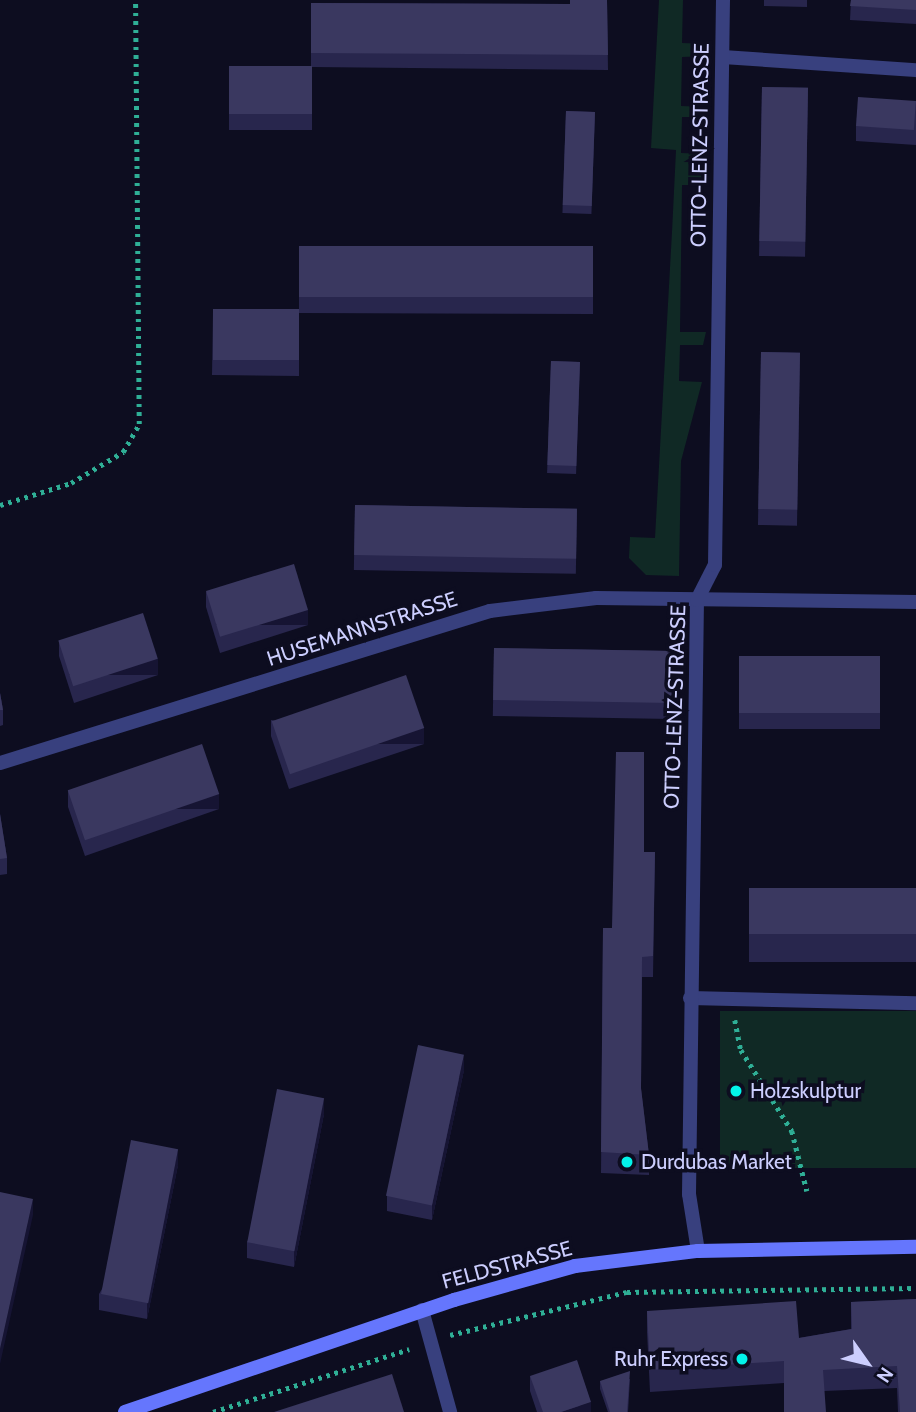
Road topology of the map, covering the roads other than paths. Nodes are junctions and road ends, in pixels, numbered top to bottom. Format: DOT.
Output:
graph roads {
  1 [pos="723,0"];
  2 [pos="723,57"];
  3 [pos="916,70"];
  4 [pos="697,600"];
  5 [pos="916,602"];
  6 [pos="0,763"];
  7 [pos="690,998"];
  8 [pos="916,1003"];
  9 [pos="916,1247"];
  10 [pos="698,1251"];
  11 [pos="422,1310"];
  12 [pos="125,1412"];
  13 [pos="450,1412"];
  1 -- 2 [label="street, OTTO-LENZ-STRASSE"];
  2 -- 3 [label="street"];
  2 -- 4 [label="street, OTTO-LENZ-STRASSE"];
  4 -- 5 [label="street, HUSEMANNSTRASSE"];
  4 -- 6 [label="street, HUSEMANNSTRASSE"];
  4 -- 7 [label="street, OTTO-LENZ-STRASSE"];
  7 -- 8 [label="street"];
  7 -- 10 [label="street, OTTO-LENZ-STRASSE"];
  9 -- 10 [label="main road, FELDSTRASSE"];
  10 -- 11 [label="main road, FELDSTRASSE"];
  11 -- 12 [label="main road, FELDSTRASSE"];
  11 -- 13 [label="street"];
}
